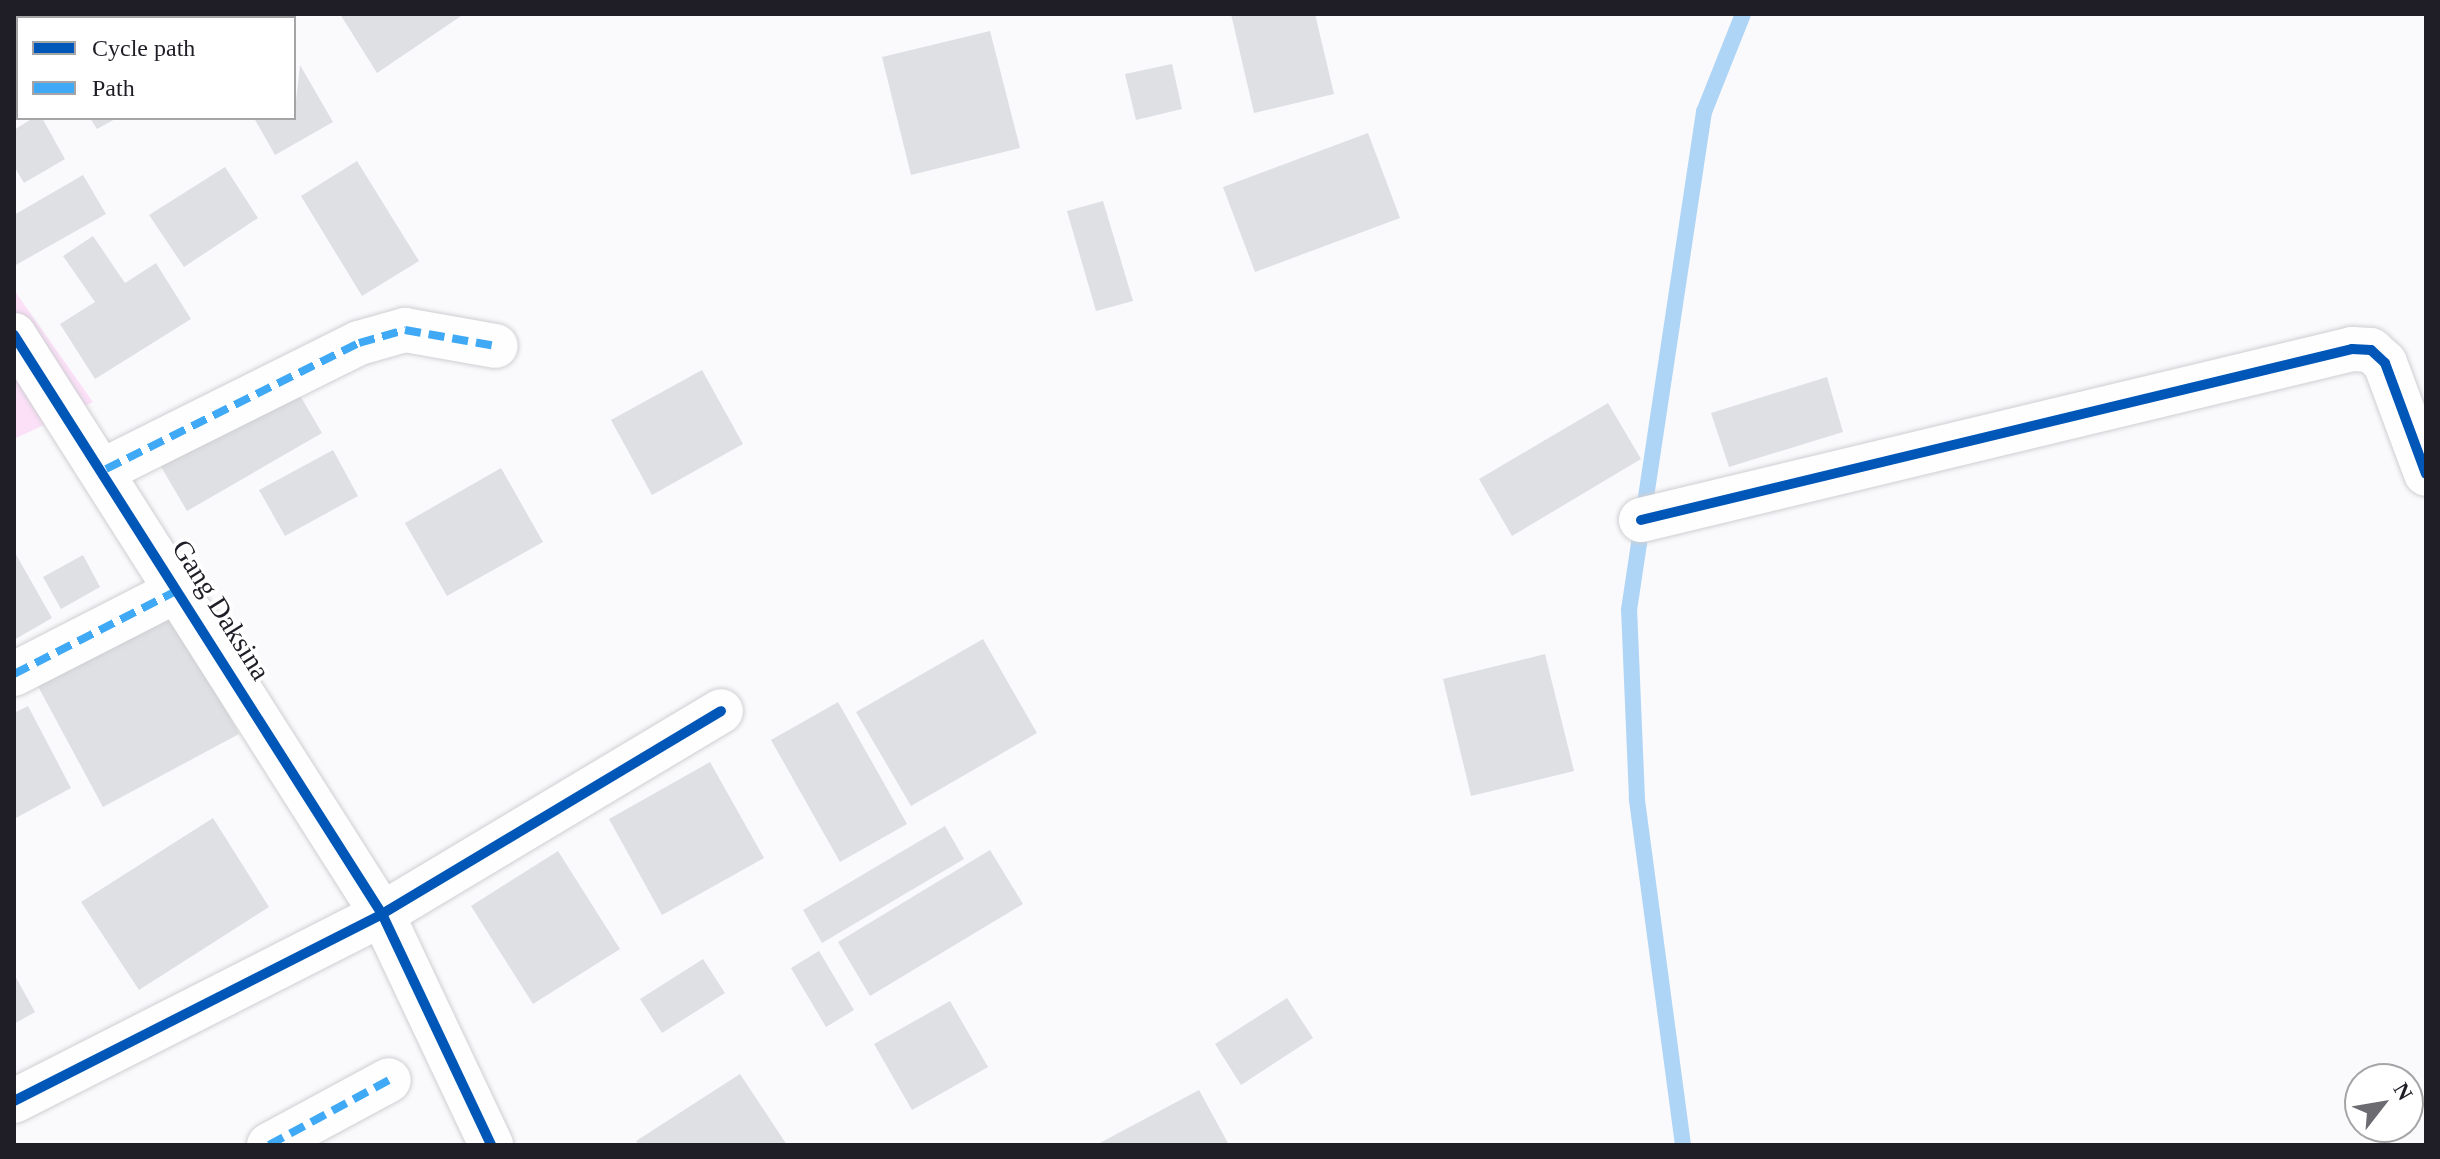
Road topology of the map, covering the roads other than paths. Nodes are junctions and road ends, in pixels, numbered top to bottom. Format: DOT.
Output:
graph roads {
  1 [pos="14,335"];
  2 [pos="496,346"];
  3 [pos="2416,412"];
  4 [pos="106,469"];
  5 [pos="2426,474"];
  6 [pos="1641,520"];
  7 [pos="180,589"];
  8 [pos="14,674"];
  9 [pos="721,711"];
  10 [pos="382,914"];
  11 [pos="389,1080"];
  12 [pos="14,1101"];
  13 [pos="488,1144"];
  14 [pos="269,1145"];
  1 -- 4 [label="street, Gang Daksina"];
  2 -- 4 [label="street"];
  3 -- 5 [label="street"];
  3 -- 6 [label="street"];
  4 -- 7 [label="street, Gang Daksina"];
  7 -- 8 [label="street, Gang Daksina"];
  7 -- 10 [label="street, Gang Daksina"];
  9 -- 10 [label="street"];
  10 -- 12 [label="street"];
  10 -- 13 [label="street, Gang Daksina"];
  11 -- 14 [label="street"];
}
